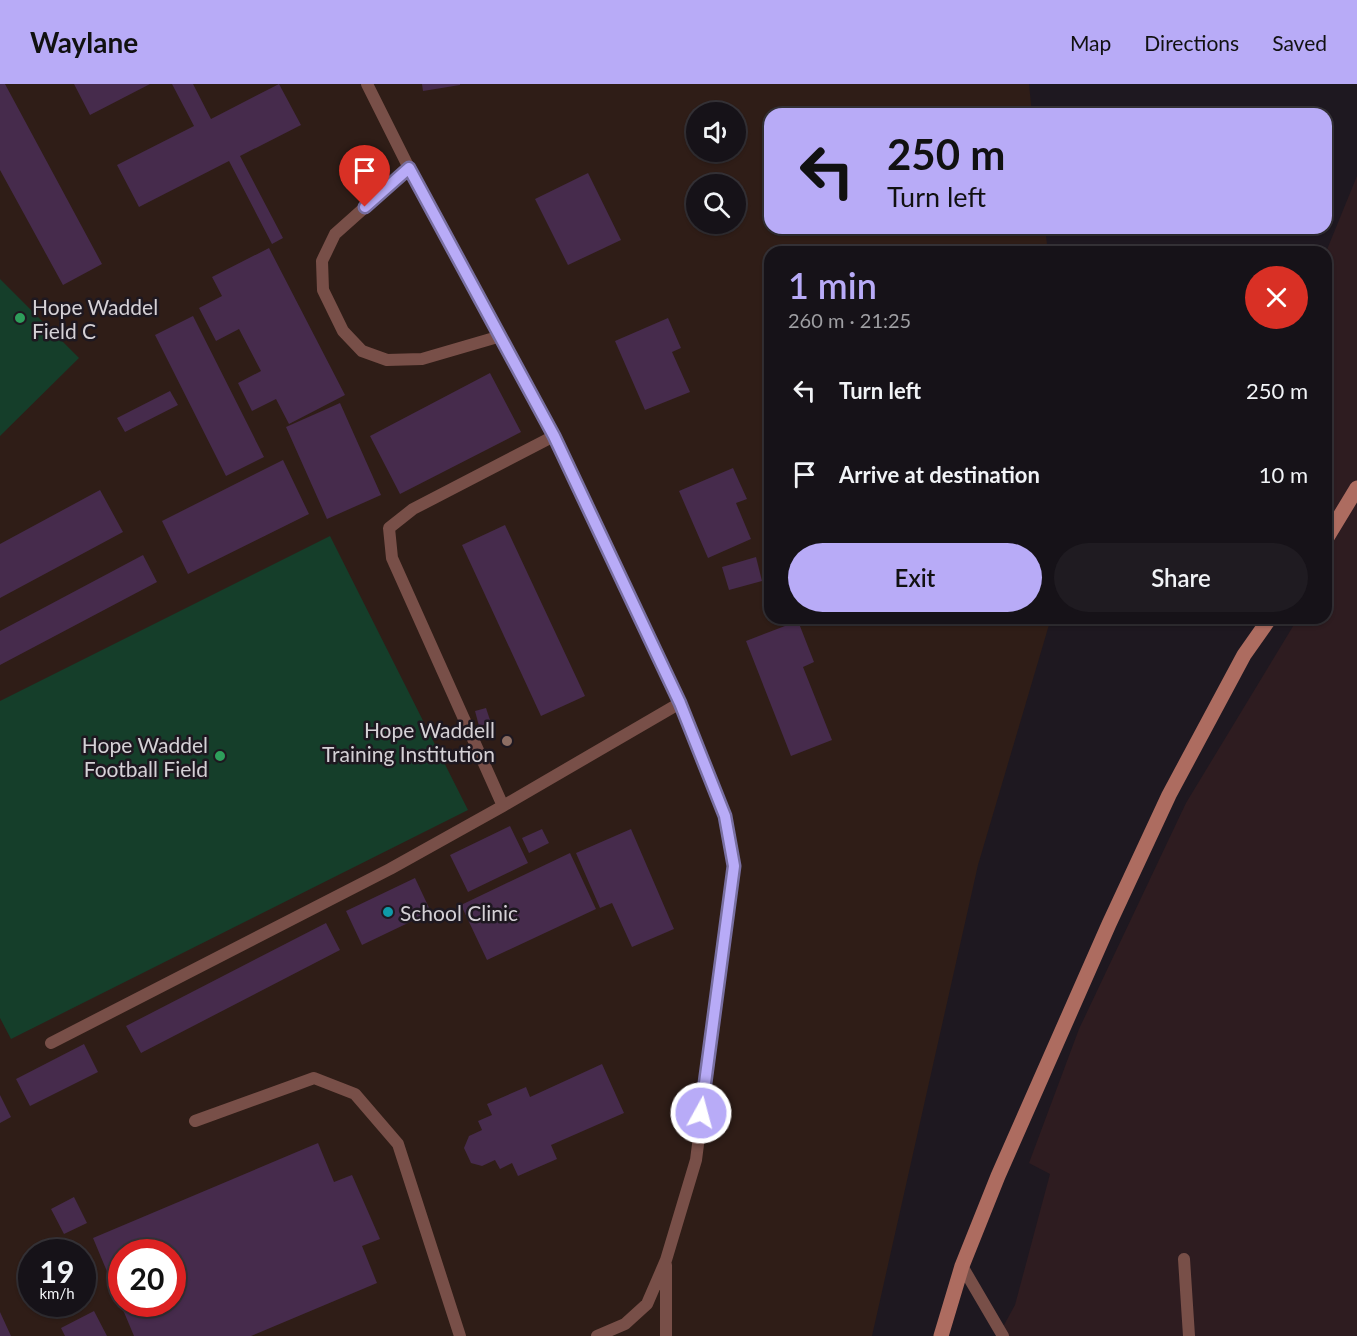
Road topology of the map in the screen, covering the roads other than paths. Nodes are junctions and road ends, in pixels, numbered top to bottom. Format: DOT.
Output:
graph roads {
  1 [pos="367,84"];
  2 [pos="409,168"];
  3 [pos="501,336"];
  4 [pos="554,436"];
  5 [pos="1357,488"];
  6 [pos="1332,529"];
  7 [pos="1266,624"];
  8 [pos="680,703"];
  9 [pos="503,806"];
  10 [pos="51,1043"];
  11 [pos="195,1121"];
  12 [pos="1184,1259"];
  13 [pos="666,1260"];
  14 [pos="962,1266"];
  15 [pos="460,1336"];
  16 [pos="597,1336"];
  17 [pos="666,1336"];
  18 [pos="941,1336"];
  19 [pos="1003,1336"];
  20 [pos="1189,1336"];
  1 -- 2 [label="lane"];
  2 -- 3 [label="lane"];
  2 -- 3 [label="lane"];
  3 -- 4 [label="lane"];
  4 -- 8 [label="lane"];
  4 -- 9 [label="lane"];
  5 -- 6 [label="street"];
  7 -- 14 [label="street"];
  8 -- 9 [label="lane"];
  8 -- 13 [label="lane"];
  9 -- 10 [label="lane"];
  11 -- 15 [label="lane"];
  12 -- 20 [label="lane"];
  13 -- 16 [label="lane"];
  13 -- 17 [label="lane"];
  14 -- 18 [label="street"];
  14 -- 19 [label="lane"];
}
